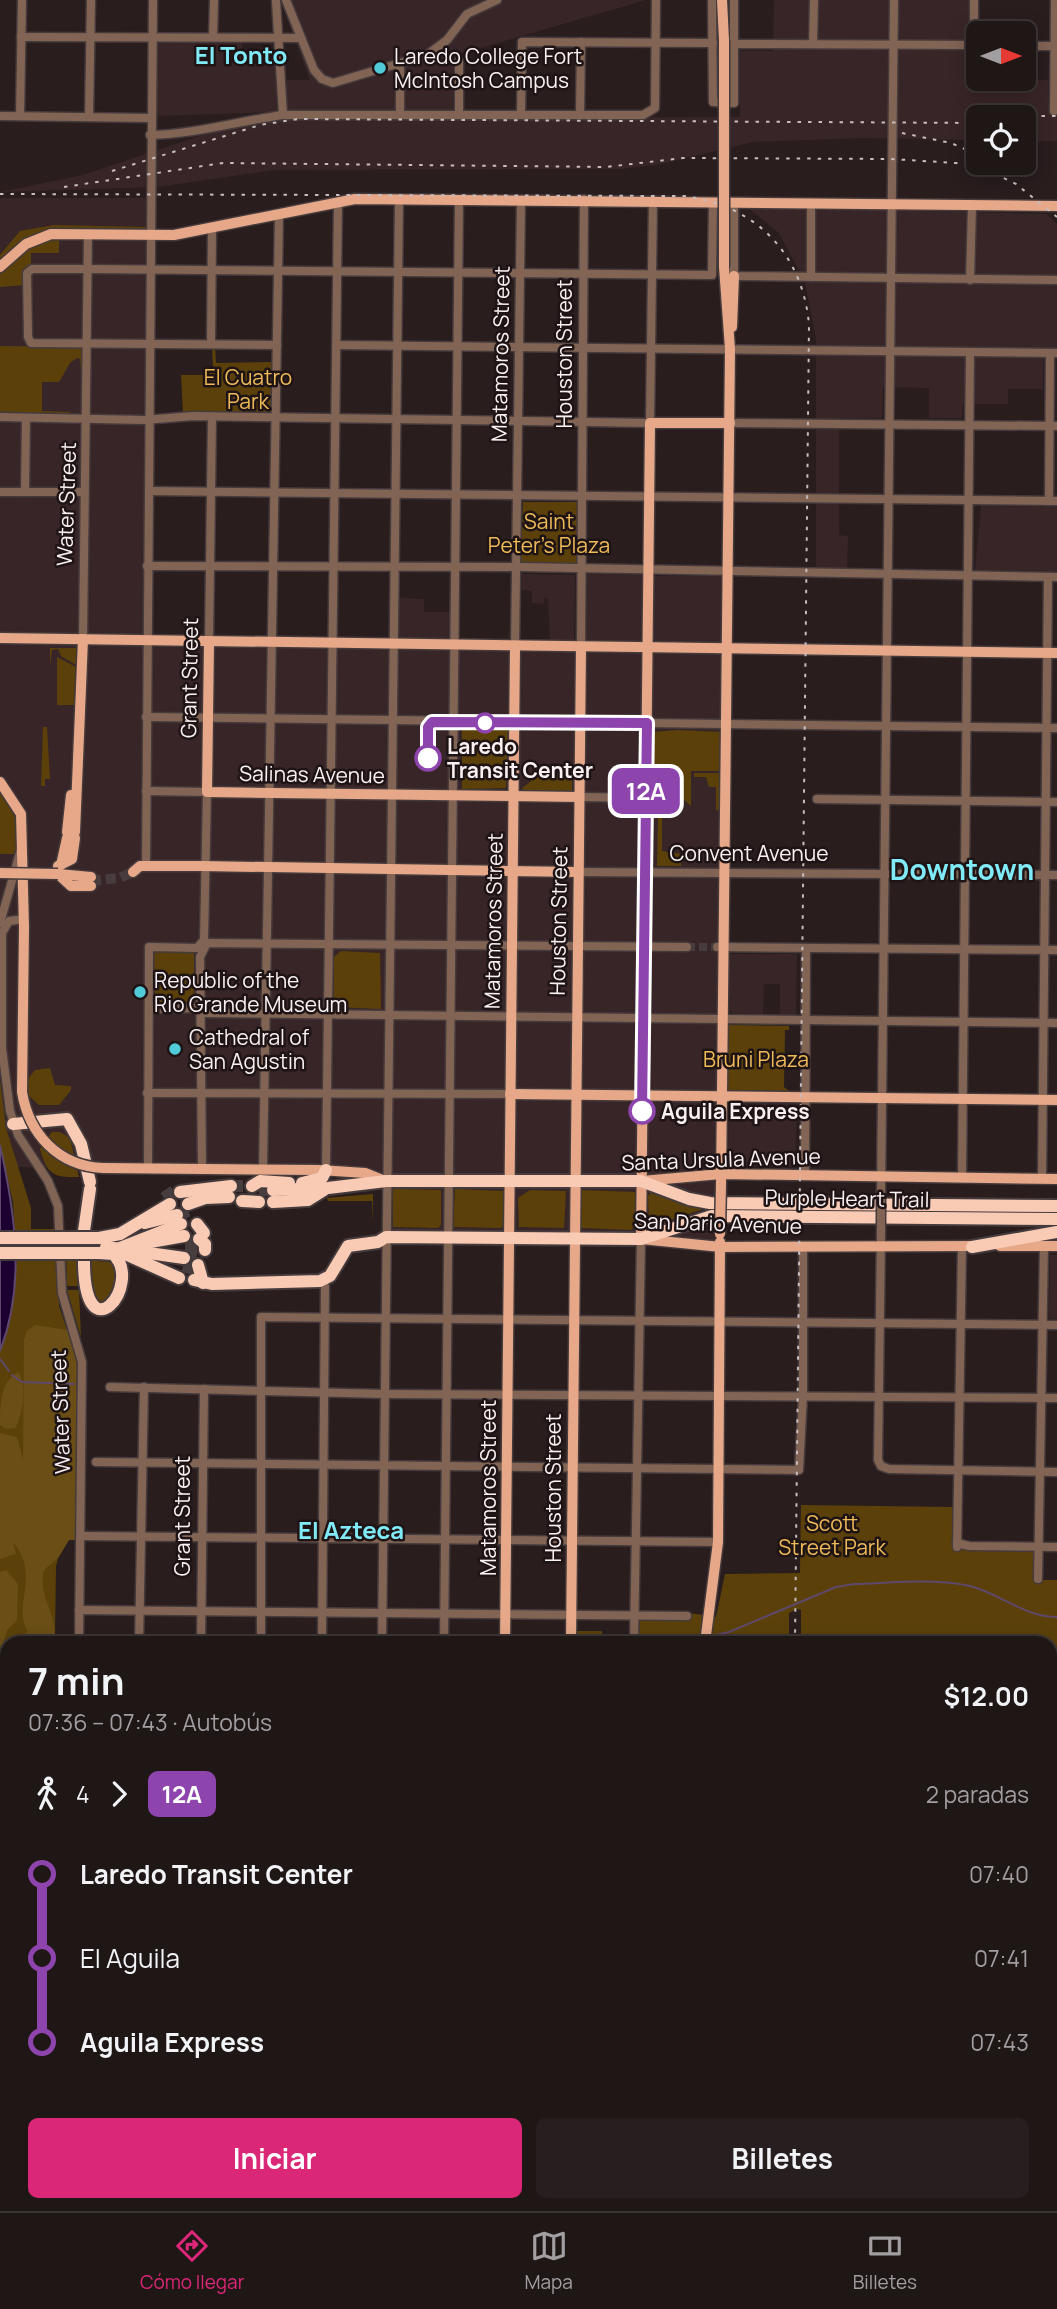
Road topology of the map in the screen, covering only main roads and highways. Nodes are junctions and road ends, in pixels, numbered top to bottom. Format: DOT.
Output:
graph roads {
  1 [pos="722,0"];
  2 [pos="1057,206"];
  3 [pos="0,267"];
  4 [pos="734,276"];
  5 [pos="730,349"];
  6 [pos="730,423"];
  7 [pos="0,638"];
  8 [pos="83,639"];
  9 [pos="209,642"];
  10 [pos="516,647"];
  11 [pos="581,647"];
  12 [pos="648,648"];
  13 [pos="727,649"];
  14 [pos="1052,653"];
  15 [pos="0,782"];
  16 [pos="207,792"];
  17 [pos="514,795"];
  18 [pos="579,797"];
  19 [pos="59,868"];
  20 [pos="140,868"];
  21 [pos="0,871"];
  22 [pos="513,871"];
  23 [pos="578,872"];
  24 [pos="91,879"];
  25 [pos="510,1094"];
  26 [pos="575,1094"];
  27 [pos="642,1095"];
  28 [pos="721,1096"];
  29 [pos="1057,1100"];
  30 [pos="12,1117"];
  31 [pos="326,1170"];
  32 [pos="721,1179"];
  33 [pos="1057,1179"];
  34 [pos="386,1181"];
  35 [pos="510,1181"];
  36 [pos="574,1181"];
  37 [pos="641,1181"];
  38 [pos="302,1183"];
  39 [pos="328,1188"];
  40 [pos="245,1193"];
  41 [pos="273,1194"];
  42 [pos="1057,1206"];
  43 [pos="1057,1219"];
  44 [pos="84,1231"];
  45 [pos="1057,1232"];
  46 [pos="508,1237"];
  47 [pos="0,1238"];
  48 [pos="574,1238"];
  49 [pos="180,1239"];
  50 [pos="641,1239"];
  51 [pos="197,1243"];
  52 [pos="99,1246"];
  53 [pos="1057,1246"];
  54 [pos="0,1247"];
  55 [pos="720,1247"];
  56 [pos="967,1247"];
  57 [pos="117,1249"];
  58 [pos="0,1253"];
  59 [pos="84,1255"];
  60 [pos="505,1636"];
  61 [pos="571,1636"];
  62 [pos="706,1636"];
  1 -- 5 [label="main road, bridge"];
  2 -- 3 [label="main road"];
  4 -- 5 [label="main road"];
  5 -- 6 [label="main road"];
  6 -- 12 [label="main road"];
  6 -- 13 [label="main road"];
  7 -- 8 [label="main road"];
  8 -- 9 [label="main road"];
  8 -- 19 [label="main road, Water Street"];
  9 -- 10 [label="main road"];
  9 -- 16 [label="main road, Grant Street"];
  10 -- 11 [label="main road"];
  10 -- 17 [label="main road, Matamoros Street"];
  11 -- 12 [label="main road"];
  11 -- 18 [label="main road, Houston Street"];
  12 -- 13 [label="main road"];
  12 -- 27 [label="main road"];
  13 -- 14 [label="main road"];
  13 -- 28 [label="main road"];
  15 -- 31 [label="main road, Santa Ursula Avenue, bridge"];
  16 -- 17 [label="main road, Salinas Avenue"];
  17 -- 18 [label="main road, Salinas Avenue"];
  17 -- 22 [label="main road, Matamoros Street"];
  18 -- 23 [label="main road, Houston Street"];
  19 -- 21 [label="main road"];
  19 -- 24 [label="main road"];
  20 -- 22 [label="main road, Convent Avenue"];
  22 -- 23 [label="main road, Convent Avenue"];
  22 -- 25 [label="main road, Matamoros Street"];
  23 -- 26 [label="main road, Houston Street"];
  25 -- 26 [label="main road"];
  25 -- 35 [label="main road, Matamoros Street"];
  26 -- 27 [label="main road"];
  26 -- 36 [label="main road, Houston Street"];
  27 -- 28 [label="main road"];
  27 -- 37 [label="main road"];
  28 -- 29 [label="main road"];
  28 -- 32 [label="main road"];
  30 -- 44 [label="highway"];
  31 -- 34 [label="main road, Santa Ursula Avenue"];
  31 -- 38 [label="highway"];
  32 -- 33 [label="main road, Santa Ursula Avenue"];
  32 -- 37 [label="main road, Santa Ursula Avenue"];
  32 -- 55 [label="main road, bridge"];
  34 -- 35 [label="highway, Santa Ursula Avenue"];
  34 -- 39 [label="highway, Santa Ursula Avenue"];
  35 -- 36 [label="highway, Santa Ursula Avenue"];
  35 -- 46 [label="main road, Matamoros Street"];
  36 -- 37 [label="highway, Santa Ursula Avenue"];
  36 -- 48 [label="main road, Houston Street"];
  37 -- 42 [label="highway, Purple Heart Trail"];
  37 -- 50 [label="main road"];
  38 -- 39 [label="highway"];
  38 -- 40 [label="highway"];
  39 -- 41 [label="highway"];
  40 -- 51 [label="highway"];
  40 -- 51 [label="highway"];
  43 -- 50 [label="highway, Purple Heart Trail"];
  45 -- 56 [label="highway"];
  46 -- 48 [label="highway, San Dario Avenue"];
  46 -- 51 [label="highway, San Dario Avenue"];
  46 -- 60 [label="main road, Matamoros Street"];
  47 -- 52 [label="highway, bridge"];
  48 -- 50 [label="highway, San Dario Avenue"];
  48 -- 61 [label="main road, Houston Street"];
  49 -- 52 [label="highway"];
  49 -- 57 [label="highway"];
  49 -- 57 [label="highway"];
  49 -- 57 [label="highway"];
  50 -- 55 [label="main road, San Dario Avenue"];
  52 -- 54 [label="highway"];
  52 -- 57 [label="highway"];
  52 -- 58 [label="highway, bridge"];
  52 -- 59 [label="highway"];
  53 -- 56 [label="main road, San Dario Avenue"];
  55 -- 56 [label="main road, San Dario Avenue"];
  55 -- 62 [label="main road"];
}
